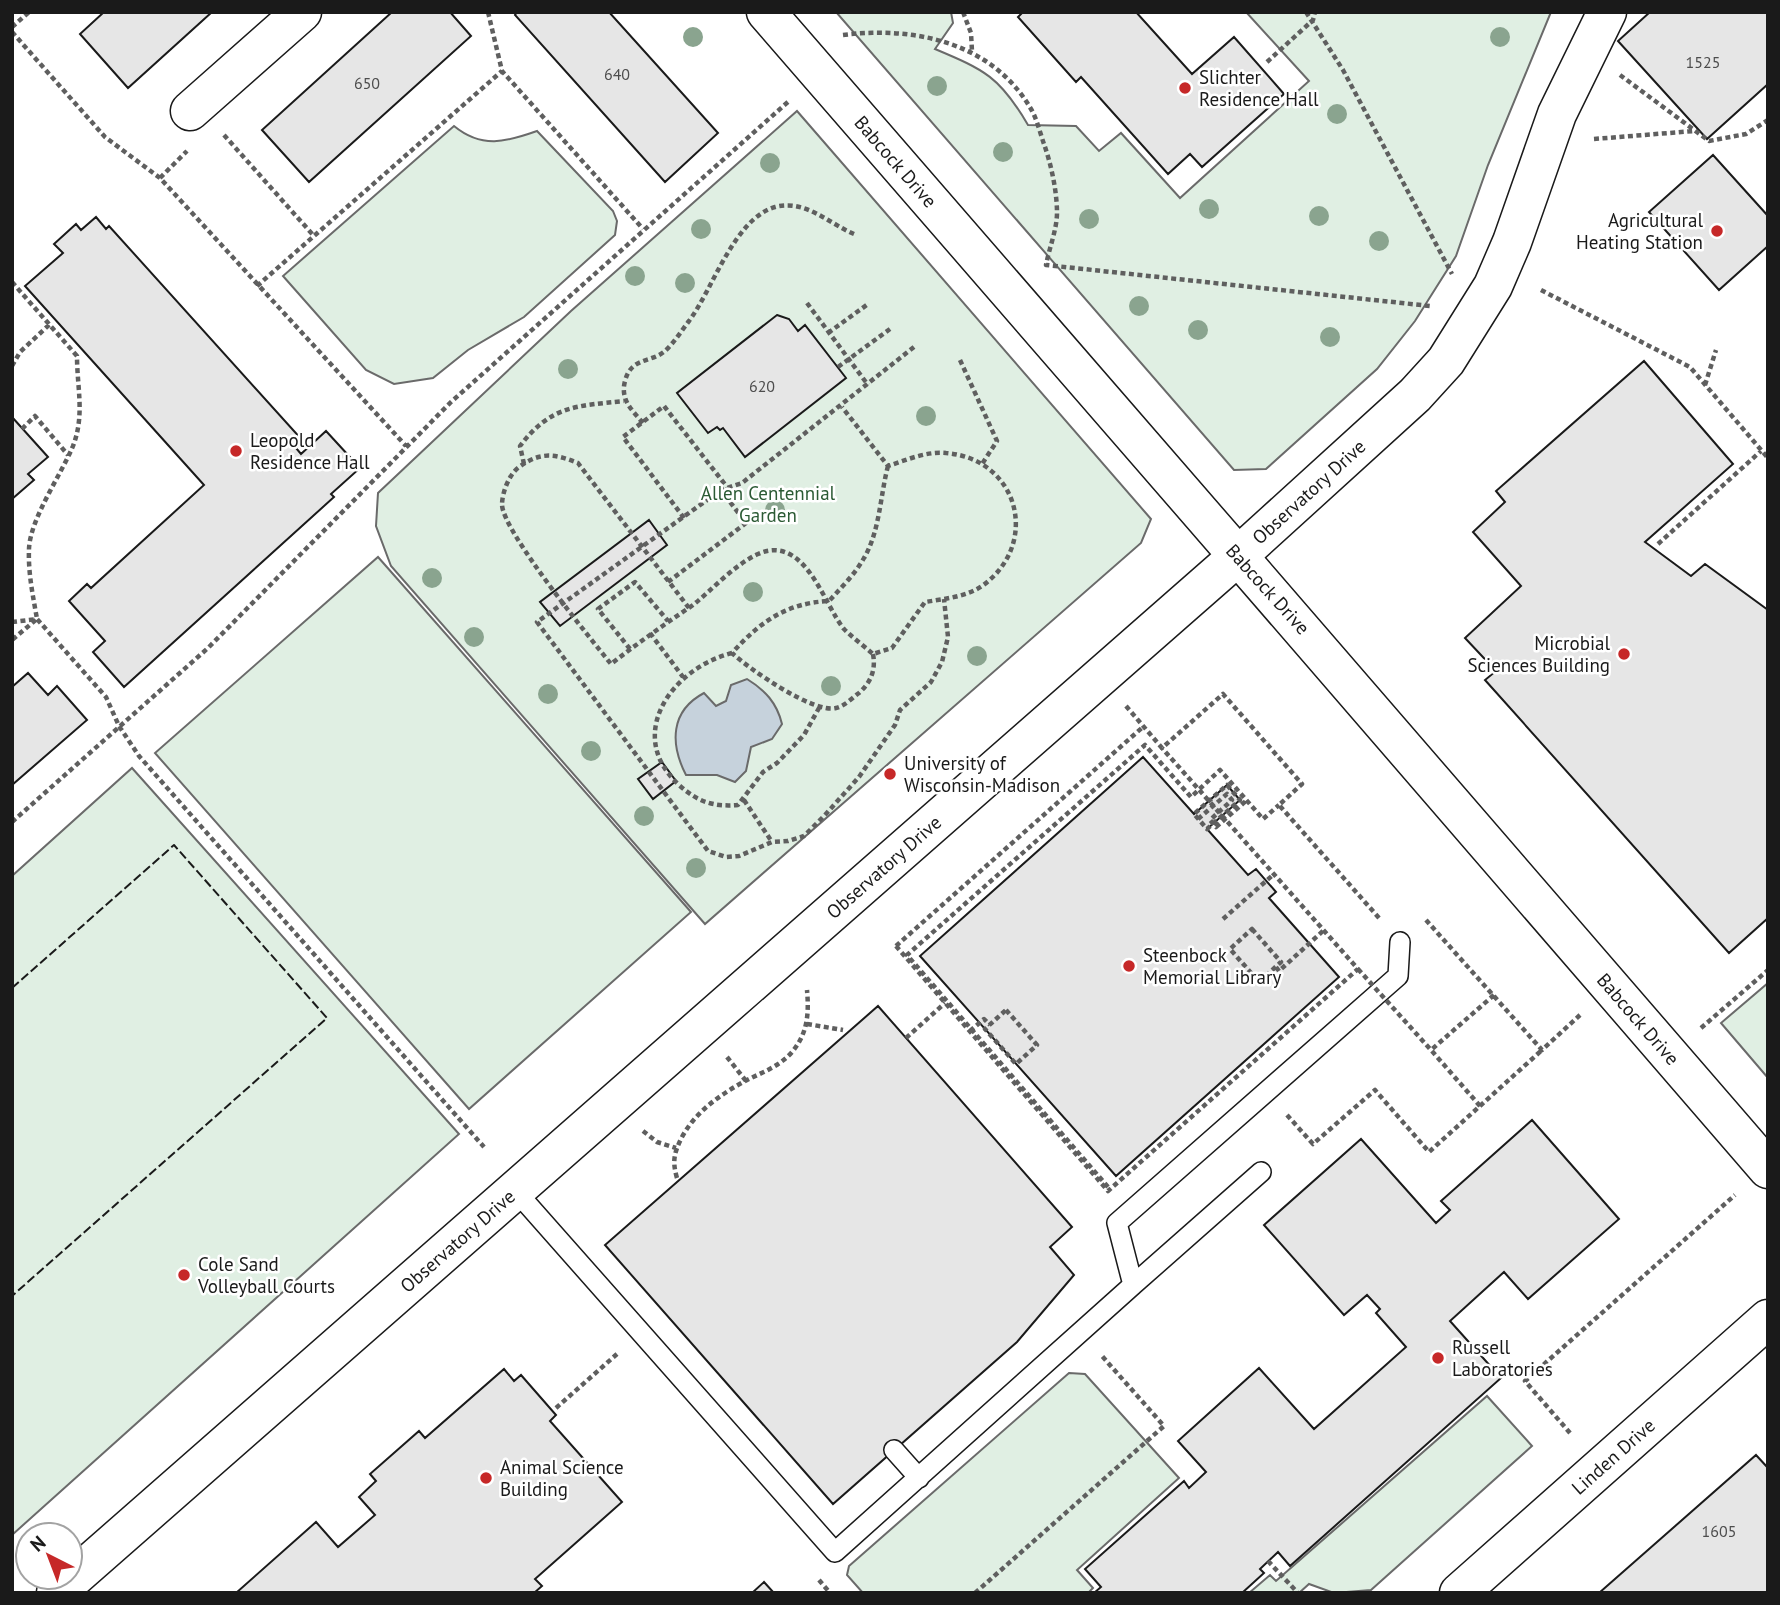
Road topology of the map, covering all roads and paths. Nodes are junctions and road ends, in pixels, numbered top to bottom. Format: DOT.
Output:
graph roads {
  1 [pos="29,12"];
  2 [pos="302,12"];
  3 [pos="488,12"];
  4 [pos="766,12"];
  5 [pos="963,12"];
  6 [pos="1306,12"];
  7 [pos="1315,12"];
  8 [pos="1606,12"];
  9 [pos="1312,20"];
  10 [pos="12,30"];
  11 [pos="843,35"];
  12 [pos="972,51"];
  13 [pos="1267,62"];
  14 [pos="502,71"];
  15 [pos="1617,73"];
  16 [pos="793,97"];
  17 [pos="202,118"];
  18 [pos="1768,120"];
  19 [pos="1695,131"];
  20 [pos="1594,139"];
  21 [pos="643,229"];
  22 [pos="854,234"];
  23 [pos="314,236"];
  24 [pos="1456,281"];
  25 [pos="12,282"];
  26 [pos="257,286"];
  27 [pos="1541,290"];
  28 [pos="807,303"];
  29 [pos="868,304"];
  30 [pos="1438,307"];
  31 [pos="50,324"];
  32 [pos="890,329"];
  33 [pos="828,333"];
  34 [pos="914,347"];
  35 [pos="1716,350"];
  36 [pos="848,360"];
  37 [pos="960,360"];
  38 [pos="12,366"];
  39 [pos="838,367"];
  40 [pos="1705,385"];
  41 [pos="868,386"];
  42 [pos="624,401"];
  43 [pos="842,407"];
  44 [pos="642,423"];
  45 [pos="22,429"];
  46 [pos="405,446"];
  47 [pos="1761,451"];
  48 [pos="68,455"];
  49 [pos="1768,458"];
  50 [pos="524,464"];
  51 [pos="982,464"];
  52 [pos="888,466"];
  53 [pos="724,489"];
  54 [pos="684,518"];
  55 [pos="1658,544"];
  56 [pos="640,548"];
  57 [pos="1238,556"];
  58 [pos="668,582"];
  59 [pos="944,599"];
  60 [pos="829,601"];
  61 [pos="563,604"];
  62 [pos="689,608"];
  63 [pos="37,619"];
  64 [pos="668,621"];
  65 [pos="12,622"];
  66 [pos="650,633"];
  67 [pos="12,640"];
  68 [pos="631,649"];
  69 [pos="732,653"];
  70 [pos="873,654"];
  71 [pos="683,677"];
  72 [pos="1121,701"];
  73 [pos="819,707"];
  74 [pos="119,726"];
  75 [pos="1144,726"];
  76 [pos="1162,748"];
  77 [pos="744,800"];
  78 [pos="1247,800"];
  79 [pos="1279,805"];
  80 [pos="1198,819"];
  81 [pos="12,822"];
  82 [pos="1213,824"];
  83 [pos="772,842"];
  84 [pos="1274,874"];
  85 [pos="1223,919"];
  86 [pos="1324,930"];
  87 [pos="1400,942"];
  88 [pos="1276,967"];
  89 [pos="1359,969"];
  90 [pos="1768,970"];
  91 [pos="806,978"];
  92 [pos="1494,995"];
  93 [pos="945,1003"];
  94 [pos="1582,1014"];
  95 [pos="807,1024"];
  96 [pos="990,1025"];
  97 [pos="1701,1028"];
  98 [pos="843,1030"];
  99 [pos="970,1031"];
  100 [pos="989,1034"];
  101 [pos="906,1038"];
  102 [pos="981,1041"];
  103 [pos="1431,1050"];
  104 [pos="1542,1050"];
  105 [pos="723,1052"];
  106 [pos="746,1081"];
  107 [pos="1480,1106"];
  108 [pos="1295,1124"];
  109 [pos="638,1127"];
  110 [pos="484,1147"];
  111 [pos="676,1149"];
  112 [pos="1768,1169"];
  113 [pos="1261,1172"];
  114 [pos="677,1178"];
  115 [pos="514,1189"];
  116 [pos="1738,1193"];
  117 [pos="1129,1212"];
  118 [pos="1133,1285"];
  119 [pos="1768,1319"];
  120 [pos="1081,1332"];
  121 [pos="620,1351"];
  122 [pos="556,1408"];
  123 [pos="1570,1433"];
  124 [pos="894,1450"];
  125 [pos="919,1478"];
  126 [pos="1268,1561"];
  127 [pos="55,1593"];
  128 [pos="975,1593"];
  129 [pos="1297,1593"];
  130 [pos="1459,1593"];
  1 -- 10 [label="path"];
  2 -- 17 [label="street"];
  3 -- 14 [label="path"];
  4 -- 57 [label="street, Babcock Drive"];
  5 -- 12 [label="path"];
  6 -- 9 [label="path"];
  7 -- 9 [label="path"];
  8 -- 57 [label="street, Observatory Drive"];
  9 -- 13 [label="path"];
  9 -- 24 [label="path"];
  10 -- 26 [label="path"];
  11 -- 12 [label="path"];
  12 -- 30 [label="path"];
  14 -- 21 [label="path"];
  14 -- 23 [label="path"];
  15 -- 19 [label="path"];
  16 -- 21 [label="path"];
  17 -- 23 [label="path"];
  18 -- 19 [label="path"];
  19 -- 20 [label="path"];
  21 -- 46 [label="path"];
  22 -- 42 [label="path"];
  23 -- 26 [label="path"];
  25 -- 31 [label="path"];
  26 -- 46 [label="path"];
  27 -- 40 [label="path"];
  28 -- 33 [label="path"];
  29 -- 33 [label="path"];
  31 -- 38 [label="path"];
  31 -- 48 [label="path"];
  32 -- 36 [label="path"];
  33 -- 36 [label="path"];
  34 -- 41 [label="path"];
  35 -- 40 [label="path"];
  36 -- 39 [label="path"];
  36 -- 41 [label="path"];
  37 -- 51 [label="path"];
  40 -- 47 [label="path"];
  41 -- 43 [label="path"];
  42 -- 44 [label="path"];
  42 -- 50 [label="path"];
  43 -- 52 [label="path"];
  43 -- 53 [label="path"];
  44 -- 53 [label="path"];
  44 -- 54 [label="path"];
  45 -- 48 [label="path"];
  46 -- 74 [label="path"];
  47 -- 49 [label="path"];
  47 -- 55 [label="path"];
  48 -- 63 [label="path"];
  50 -- 56 [label="path"];
  50 -- 61 [label="path"];
  51 -- 52 [label="path"];
  51 -- 59 [label="path"];
  52 -- 60 [label="path"];
  53 -- 54 [label="path"];
  53 -- 58 [label="path"];
  54 -- 56 [label="path"];
  56 -- 58 [label="path"];
  56 -- 61 [label="path"];
  57 -- 112 [label="street, Babcock Drive"];
  57 -- 115 [label="street, Observatory Drive"];
  58 -- 62 [label="path"];
  59 -- 70 [label="path"];
  59 -- 83 [label="path"];
  60 -- 62 [label="path"];
  60 -- 69 [label="path"];
  60 -- 70 [label="path"];
  61 -- 68 [label="path"];
  61 -- 83 [label="path"];
  62 -- 64 [label="path"];
  63 -- 65 [label="path"];
  63 -- 67 [label="path"];
  63 -- 74 [label="path"];
  64 -- 66 [label="path"];
  64 -- 68 [label="path"];
  66 -- 68 [label="path"];
  66 -- 71 [label="path"];
  69 -- 71 [label="path"];
  69 -- 73 [label="path"];
  70 -- 73 [label="path"];
  71 -- 77 [label="path"];
  72 -- 75 [label="path"];
  73 -- 77 [label="path"];
  74 -- 81 [label="path"];
  74 -- 110 [label="path"];
  75 -- 76 [label="path"];
  75 -- 93 [label="path, bridge"];
  76 -- 79 [label="path"];
  76 -- 84 [label="path, bridge"];
  77 -- 83 [label="path"];
  78 -- 79 [label="path"];
  78 -- 82 [label="path"];
  78 -- 102 [label="path"];
  79 -- 87 [label="path"];
  80 -- 82 [label="path"];
  80 -- 82 [label="path"];
  80 -- 82 [label="path"];
  84 -- 85 [label="path"];
  84 -- 86 [label="path, bridge"];
  86 -- 88 [label="path"];
  86 -- 89 [label="path, bridge"];
  87 -- 92 [label="path"];
  87 -- 117 [label="lane"];
  88 -- 88 [label="path"];
  89 -- 99 [label="path, bridge"];
  89 -- 103 [label="path, bridge"];
  90 -- 97 [label="path"];
  91 -- 95 [label="path"];
  92 -- 103 [label="path"];
  92 -- 104 [label="path"];
  93 -- 99 [label="path, bridge"];
  93 -- 101 [label="path"];
  94 -- 104 [label="path"];
  95 -- 98 [label="path"];
  95 -- 106 [label="path"];
  96 -- 99 [label="path, bridge"];
  96 -- 100 [label="path"];
  96 -- 100 [label="path"];
  100 -- 102 [label="path"];
  102 -- 117 [label="path"];
  103 -- 107 [label="path"];
  104 -- 107 [label="path"];
  105 -- 106 [label="path"];
  106 -- 111 [label="path"];
  107 -- 108 [label="path"];
  109 -- 111 [label="path"];
  111 -- 114 [label="path"];
  113 -- 118 [label="lane"];
  115 -- 125 [label="lane"];
  115 -- 127 [label="street, Observatory Drive"];
  116 -- 123 [label="path"];
  117 -- 118 [label="lane"];
  118 -- 120 [label="lane"];
  119 -- 130 [label="street, Linden Drive"];
  120 -- 125 [label="lane"];
  120 -- 128 [label="path"];
  121 -- 122 [label="path"];
  124 -- 125 [label="lane"];
  126 -- 129 [label="path"];
}
